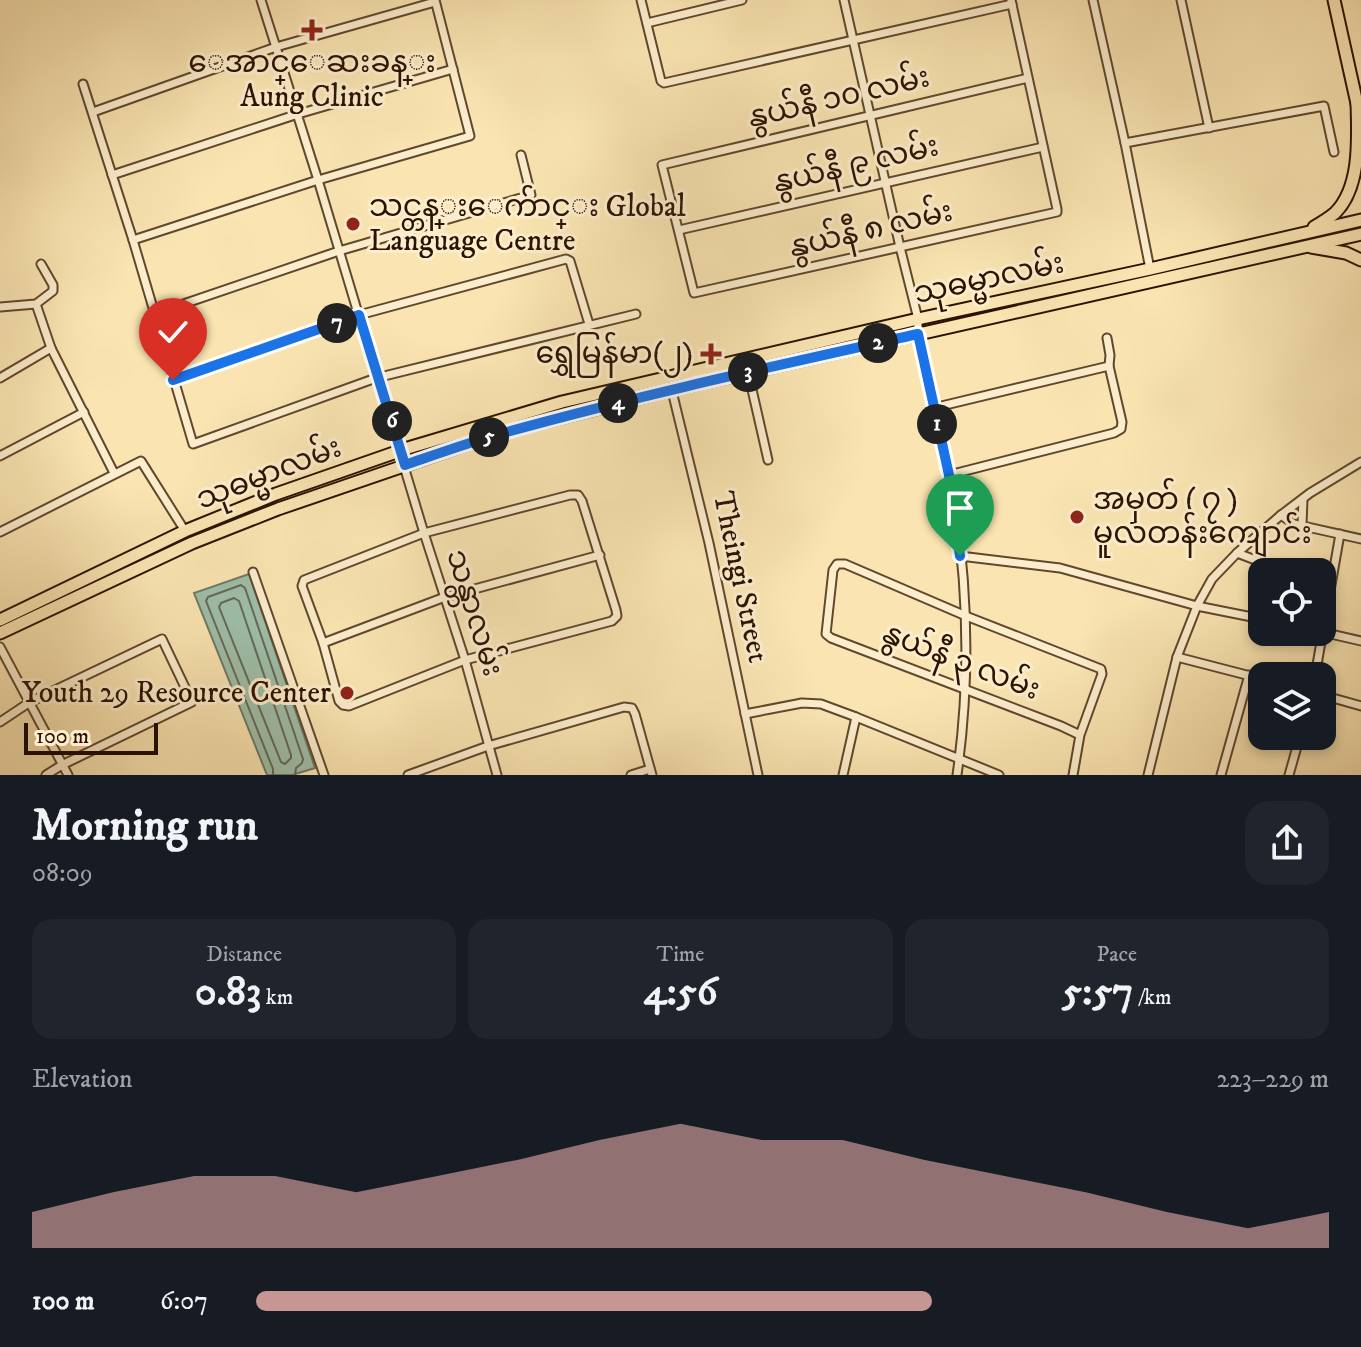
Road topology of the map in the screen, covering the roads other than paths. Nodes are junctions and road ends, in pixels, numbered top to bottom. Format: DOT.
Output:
graph roads {
  1 [pos="261,0"];
  2 [pos="641,0"];
  3 [pos="742,0"];
  4 [pos="844,0"];
  5 [pos="1093,0"];
  6 [pos="1181,0"];
  7 [pos="1334,0"];
  8 [pos="435,1"];
  9 [pos="1011,2"];
  10 [pos="647,23"];
  11 [pos="853,41"];
  12 [pos="276,47"];
  13 [pos="453,69"];
  14 [pos="1028,78"];
  15 [pos="83,84"];
  16 [pos="1359,107"];
  17 [pos="93,112"];
  18 [pos="298,114"];
  19 [pos="871,115"];
  20 [pos="1361,121"];
  21 [pos="1209,128"];
  22 [pos="1125,143"];
  23 [pos="1043,147"];
  24 [pos="1334,152"];
  25 [pos="521,155"];
  26 [pos="112,175"];
  27 [pos="318,180"];
  28 [pos="886,183"];
  29 [pos="1361,220"];
  30 [pos="679,230"];
  31 [pos="1305,233"];
  32 [pos="1361,234"];
  33 [pos="133,240"];
  34 [pos="1307,246"];
  35 [pos="900,247"];
  36 [pos="339,251"];
  37 [pos="1361,260"];
  38 [pos="41,264"];
  39 [pos="1150,269"];
  40 [pos="36,304"];
  41 [pos="0,307"];
  42 [pos="154,314"];
  43 [pos="636,314"];
  44 [pos="359,315"];
  45 [pos="918,319"];
  46 [pos="589,324"];
  47 [pos="918,334"];
  48 [pos="1107,338"];
  49 [pos="51,348"];
  50 [pos="1109,366"];
  51 [pos="748,372"];
  52 [pos="668,376"];
  53 [pos="378,377"];
  54 [pos="0,378"];
  55 [pos="173,380"];
  56 [pos="671,390"];
  57 [pos="933,408"];
  58 [pos="84,412"];
  59 [pos="401,451"];
  60 [pos="0,456"];
  61 [pos="768,460"];
  62 [pos="1361,462"];
  63 [pos="405,465"];
  64 [pos="114,473"];
  65 [pos="949,475"];
  66 [pos="1303,499"];
  67 [pos="1281,515"];
  68 [pos="1302,525"];
  69 [pos="185,531"];
  70 [pos="0,532"];
  71 [pos="424,533"];
  72 [pos="1340,534"];
  73 [pos="1361,539"];
  74 [pos="1237,553"];
  75 [pos="600,555"];
  76 [pos="960,556"];
  77 [pos="1250,558"];
  78 [pos="1336,558"];
  79 [pos="253,572"];
  80 [pos="445,597"];
  81 [pos="1197,606"];
  82 [pos="966,616"];
  83 [pos="1248,616"];
  84 [pos="0,620"];
  85 [pos="0,633"];
  86 [pos="1336,635"];
  87 [pos="1361,641"];
  88 [pos="323,643"];
  89 [pos="0,647"];
  90 [pos="1177,657"];
  91 [pos="465,660"];
  92 [pos="1248,675"];
  93 [pos="1248,679"];
  94 [pos="966,690"];
  95 [pos="1336,699"];
  96 [pos="30,702"];
  97 [pos="1361,706"];
  98 [pos="745,714"];
  99 [pos="856,717"];
  100 [pos="0,722"];
  101 [pos="1080,735"];
  102 [pos="488,746"];
  103 [pos="1296,750"];
  104 [pos="959,760"];
  105 [pos="62,765"];
  106 [pos="651,772"];
  107 [pos="46,775"];
  108 [pos="68,775"];
  109 [pos="324,775"];
  110 [pos="408,775"];
  111 [pos="497,775"];
  112 [pos="631,775"];
  113 [pos="758,775"];
  114 [pos="843,775"];
  115 [pos="957,775"];
  116 [pos="999,775"];
  117 [pos="1073,775"];
  118 [pos="1148,775"];
  119 [pos="1221,775"];
  120 [pos="1289,775"];
  1 -- 12 [label="street, သန္တာလမ်း"];
  2 -- 10 [label="street"];
  3 -- 10 [label="street"];
  4 -- 11 [label="street"];
  5 -- 22 [label="street"];
  6 -- 21 [label="street"];
  7 -- 16 [label="main road"];
  8 -- 12 [label="street"];
  8 -- 13 [label="street"];
  9 -- 11 [label="street"];
  9 -- 14 [label="street"];
  10 -- 11 [label="street"];
  11 -- 19 [label="street"];
  12 -- 17 [label="street"];
  12 -- 18 [label="street, သန္တာလမ်း"];
  13 -- 18 [label="street"];
  13 -- 27 [label="street"];
  14 -- 19 [label="street, နွယ်နီ ၁၀ လမ်း"];
  14 -- 23 [label="street"];
  15 -- 17 [label="street"];
  16 -- 20 [label="main road"];
  16 -- 31 [label="main road"];
  17 -- 26 [label="street"];
  18 -- 26 [label="street"];
  18 -- 27 [label="street, သန္တာလမ်း"];
  19 -- 28 [label="street"];
  19 -- 30 [label="street, နွယ်နီ ၁၀ လမ်း"];
  21 -- 22 [label="street"];
  21 -- 24 [label="street"];
  22 -- 39 [label="street"];
  23 -- 28 [label="street, နွယ်နီ ၉ လမ်း"];
  23 -- 35 [label="street, နွယ်နီ ၈ လမ်း"];
  25 -- 36 [label="street"];
  26 -- 33 [label="street"];
  27 -- 33 [label="street"];
  27 -- 36 [label="street, သန္တာလမ်း"];
  28 -- 30 [label="street, နွယ်နီ ၉ လမ်း"];
  28 -- 35 [label="street"];
  29 -- 31 [label="main road, သုဓမ္မာလမ်း"];
  30 -- 35 [label="street, နွယ်နီ ၈ လမ်း"];
  31 -- 39 [label="main road, သုဓမ္မာလမ်း"];
  32 -- 34 [label="main road, သုဓမ္မာလမ်း"];
  33 -- 42 [label="street"];
  34 -- 37 [label="main road"];
  34 -- 47 [label="main road, သုဓမ္မာလမ်း"];
  35 -- 45 [label="street"];
  36 -- 42 [label="street"];
  36 -- 44 [label="street, သန္တာလမ်း"];
  38 -- 40 [label="street"];
  39 -- 45 [label="main road, သုဓမ္မာလမ်း"];
  40 -- 41 [label="street"];
  40 -- 49 [label="street"];
  42 -- 55 [label="street"];
  43 -- 46 [label="street"];
  44 -- 46 [label="street"];
  44 -- 53 [label="street, သန္တာလမ်း"];
  44 -- 55 [label="street"];
  45 -- 47 [label="street"];
  45 -- 52 [label="main road, သုဓမ္မာလမ်း"];
  46 -- 53 [label="street"];
  47 -- 51 [label="main road, သုဓမ္မာလမ်း"];
  47 -- 57 [label="street"];
  48 -- 50 [label="street"];
  49 -- 54 [label="street"];
  49 -- 58 [label="street"];
  50 -- 57 [label="street"];
  50 -- 65 [label="street"];
  51 -- 56 [label="main road, သုဓမ္မာလမ်း"];
  51 -- 61 [label="street"];
  52 -- 56 [label="street, Theingi Street"];
  52 -- 59 [label="main road, သုဓမ္မာလမ်း"];
  53 -- 55 [label="street"];
  53 -- 59 [label="street, သန္တာလမ်း"];
  56 -- 63 [label="main road, သုဓမ္မာလမ်း"];
  56 -- 98 [label="street, Theingi Street"];
  57 -- 65 [label="street"];
  58 -- 60 [label="street"];
  58 -- 64 [label="street"];
  59 -- 63 [label="street, သန္တာလမ်း"];
  59 -- 69 [label="main road, သုဓမ္မာလမ်း"];
  62 -- 66 [label="street"];
  63 -- 71 [label="street, သန္တာလမ်း"];
  63 -- 85 [label="main road, သုဓမ္မာလမ်း"];
  64 -- 69 [label="street"];
  64 -- 70 [label="street"];
  65 -- 76 [label="street"];
  66 -- 67 [label="street"];
  66 -- 68 [label="street"];
  67 -- 68 [label="street"];
  67 -- 74 [label="street"];
  68 -- 72 [label="street"];
  69 -- 84 [label="main road, သုဓမ္မာလမ်း"];
  71 -- 75 [label="street"];
  71 -- 80 [label="street, သန္တာလမ်း"];
  71 -- 88 [label="street"];
  72 -- 73 [label="street"];
  72 -- 78 [label="street"];
  74 -- 77 [label="street"];
  74 -- 81 [label="street"];
  75 -- 80 [label="street"];
  75 -- 91 [label="street"];
  76 -- 81 [label="street"];
  76 -- 82 [label="street"];
  79 -- 109 [label="street"];
  80 -- 88 [label="street"];
  80 -- 91 [label="street, သန္တာလမ်း"];
  81 -- 83 [label="street"];
  81 -- 90 [label="street"];
  82 -- 94 [label="street"];
  82 -- 94 [label="street, နွယ်နီ ၃ လမ်း"];
  82 -- 101 [label="street"];
  86 -- 87 [label="street"];
  88 -- 91 [label="street"];
  89 -- 96 [label="street"];
  90 -- 92 [label="street"];
  90 -- 118 [label="street"];
  91 -- 102 [label="street, သန္တာလမ်း"];
  93 -- 119 [label="street"];
  94 -- 101 [label="street, နွယ်နီ ၃ လမ်း"];
  94 -- 104 [label="street"];
  95 -- 97 [label="street"];
  96 -- 100 [label="street"];
  96 -- 105 [label="street"];
  96 -- 105 [label="street"];
  98 -- 99 [label="street"];
  98 -- 113 [label="street, Theingi Street"];
  99 -- 104 [label="street"];
  99 -- 114 [label="street"];
  101 -- 117 [label="street"];
  102 -- 106 [label="street"];
  102 -- 110 [label="street"];
  102 -- 111 [label="street, သန္တာလမ်း"];
  103 -- 120 [label="street"];
  104 -- 115 [label="street"];
  104 -- 116 [label="street"];
  105 -- 107 [label="street"];
  105 -- 108 [label="street"];
  106 -- 112 [label="street"];
}
